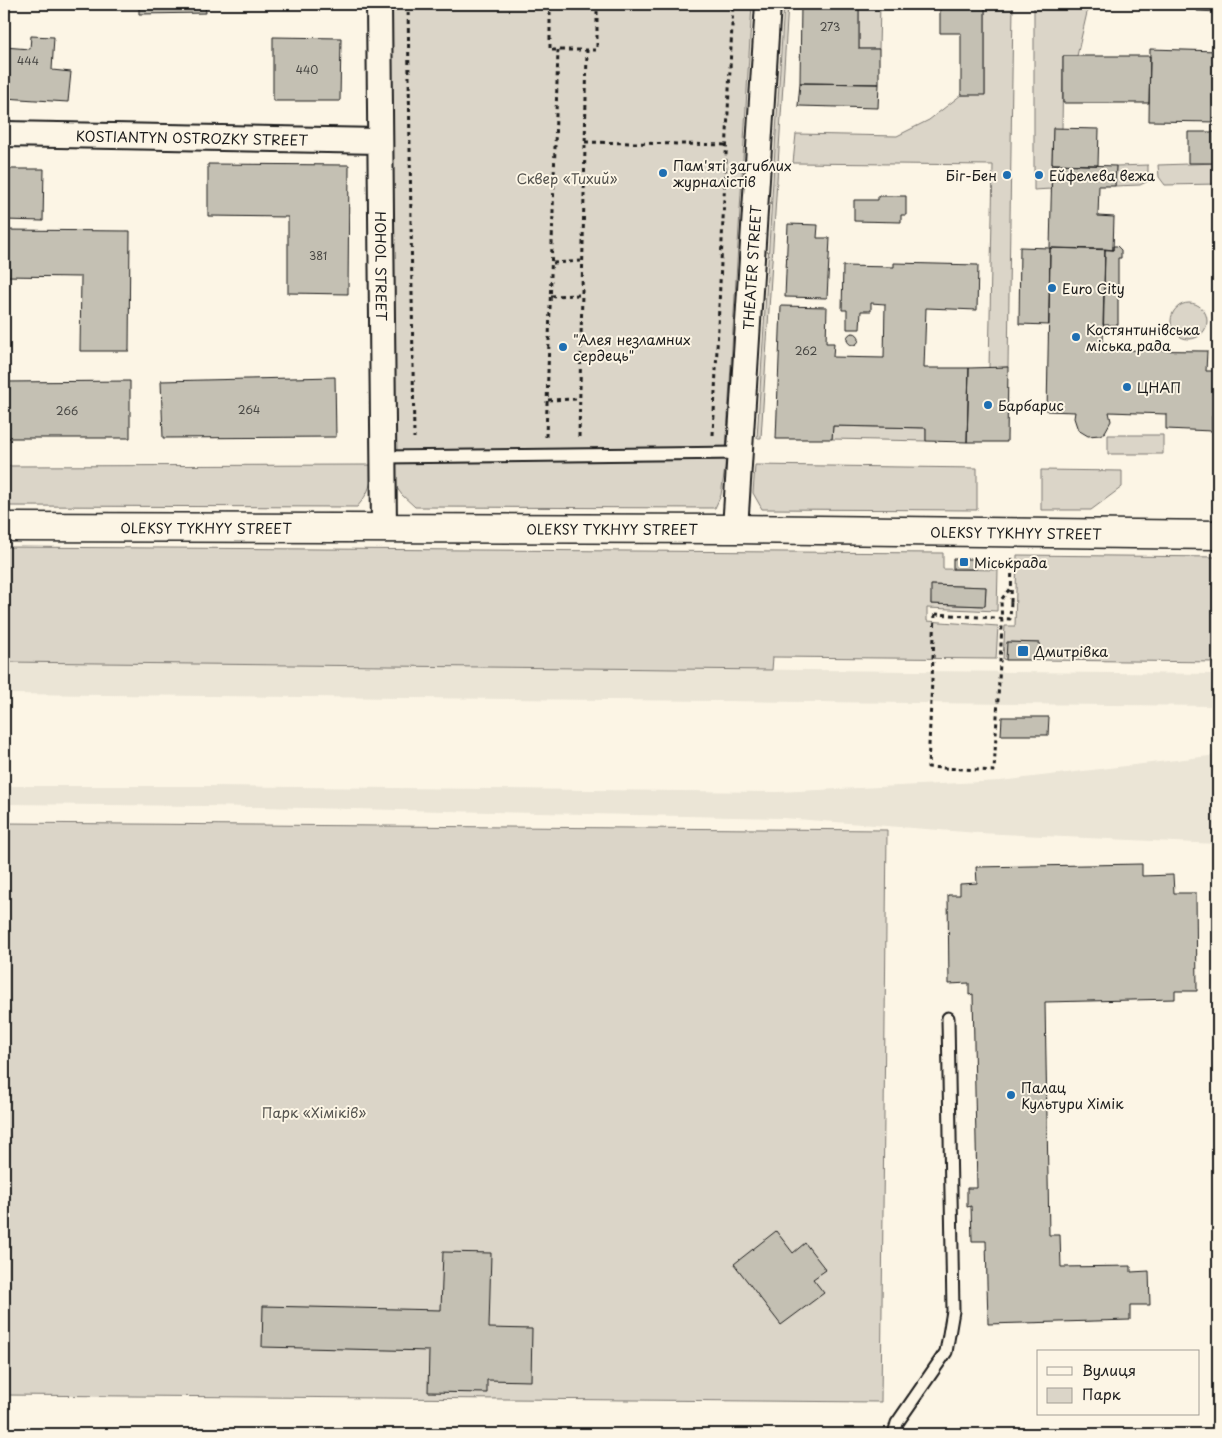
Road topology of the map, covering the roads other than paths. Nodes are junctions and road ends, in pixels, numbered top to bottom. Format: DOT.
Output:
graph roads {
  1 [pos="379,4"];
  2 [pos="768,4"];
  3 [pos="4,134"];
  4 [pos="380,140"];
  5 [pos="740,453"];
  6 [pos="384,457"];
  7 [pos="4,527"];
  8 [pos="384,528"];
  9 [pos="735,529"];
  10 [pos="1218,534"];
  11 [pos="948,1018"];
  12 [pos="894,1434"];
  1 -- 4 [label="street, HOHOL STREET"];
  2 -- 5 [label="street, THEATER STREET"];
  3 -- 4 [label="street, KOSTIANTYN OSTROZKY STREET"];
  4 -- 6 [label="street, HOHOL STREET"];
  5 -- 6 [label="lane"];
  5 -- 9 [label="street, THEATER STREET"];
  6 -- 8 [label="street, HOHOL STREET"];
  7 -- 8 [label="main road, OLEKSY TYKHYY STREET"];
  8 -- 9 [label="main road, OLEKSY TYKHYY STREET"];
  9 -- 10 [label="main road, OLEKSY TYKHYY STREET"];
  11 -- 12 [label="lane"];
}
